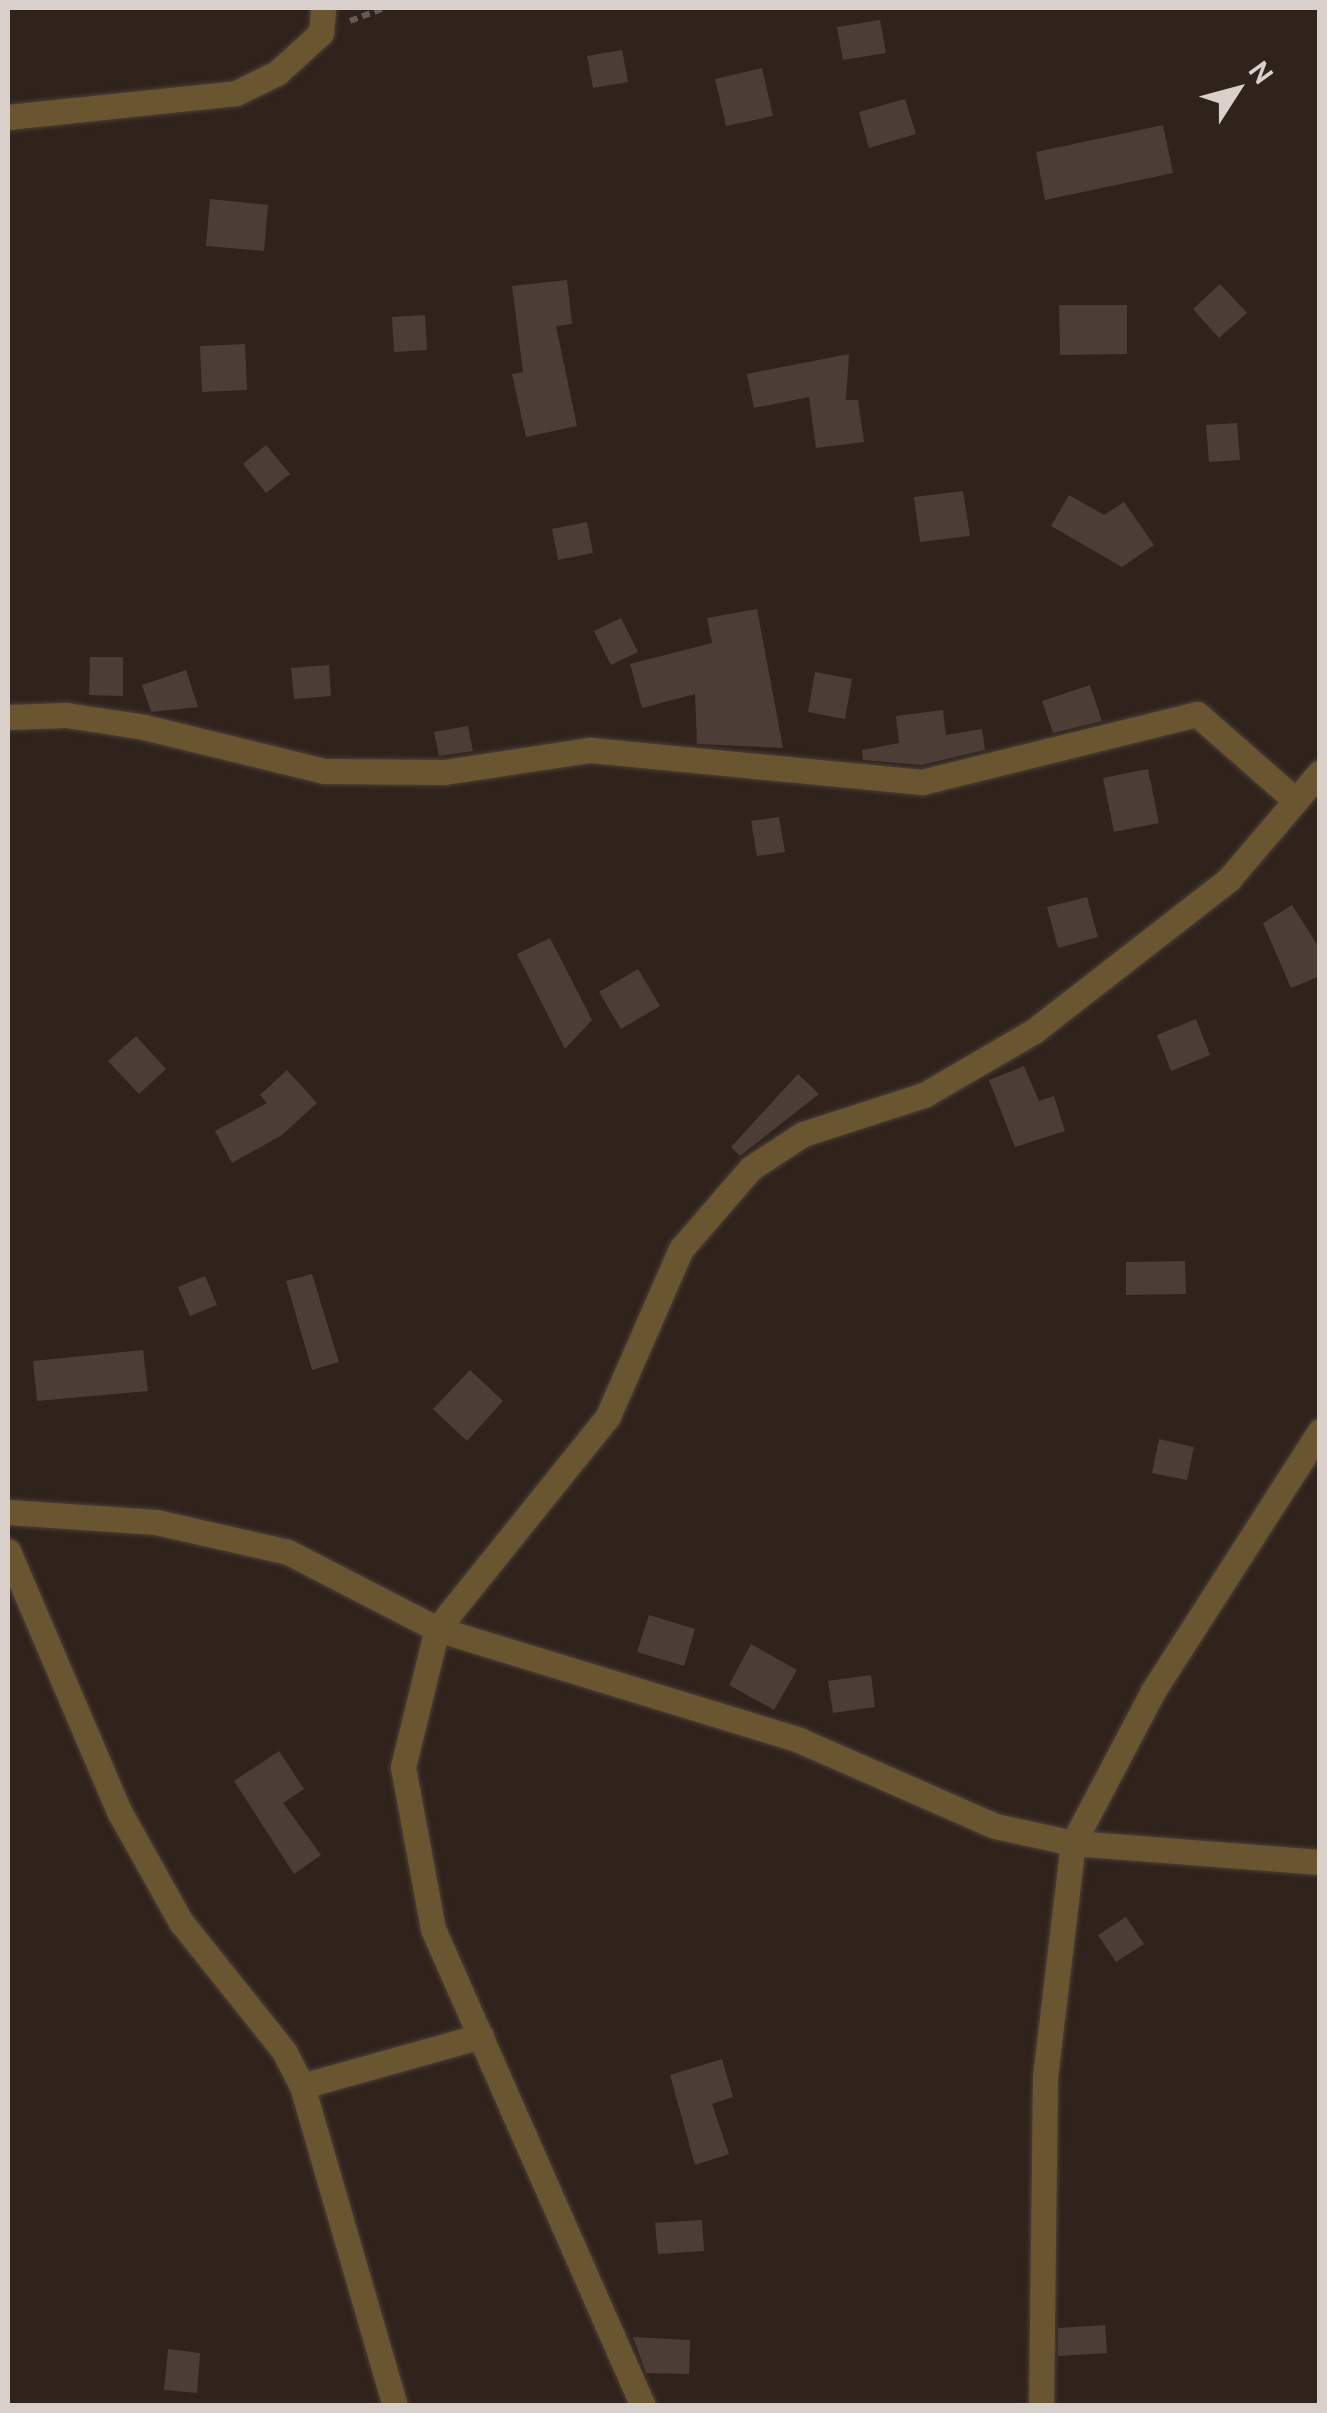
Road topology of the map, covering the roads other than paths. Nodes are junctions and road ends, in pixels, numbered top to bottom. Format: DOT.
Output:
graph roads {
  1 [pos="324,8"];
  2 [pos="8,117"];
  3 [pos="8,718"];
  4 [pos="1320,772"];
  5 [pos="1294,799"];
  6 [pos="1320,1431"];
  7 [pos="8,1512"];
  8 [pos="8,1551"];
  9 [pos="437,1629"];
  10 [pos="1073,1843"];
  11 [pos="1320,1862"];
  12 [pos="481,2036"];
  13 [pos="302,2086"];
  14 [pos="395,2406"];
  15 [pos="643,2406"];
  16 [pos="1041,2406"];
  1 -- 2 [label="street"];
  3 -- 5 [label="street"];
  4 -- 5 [label="street"];
  5 -- 9 [label="street"];
  6 -- 10 [label="street"];
  7 -- 9 [label="street"];
  8 -- 13 [label="street"];
  9 -- 10 [label="street"];
  9 -- 12 [label="street"];
  10 -- 11 [label="street"];
  10 -- 16 [label="street"];
  12 -- 13 [label="street"];
  12 -- 15 [label="street"];
  13 -- 14 [label="street"];
}
